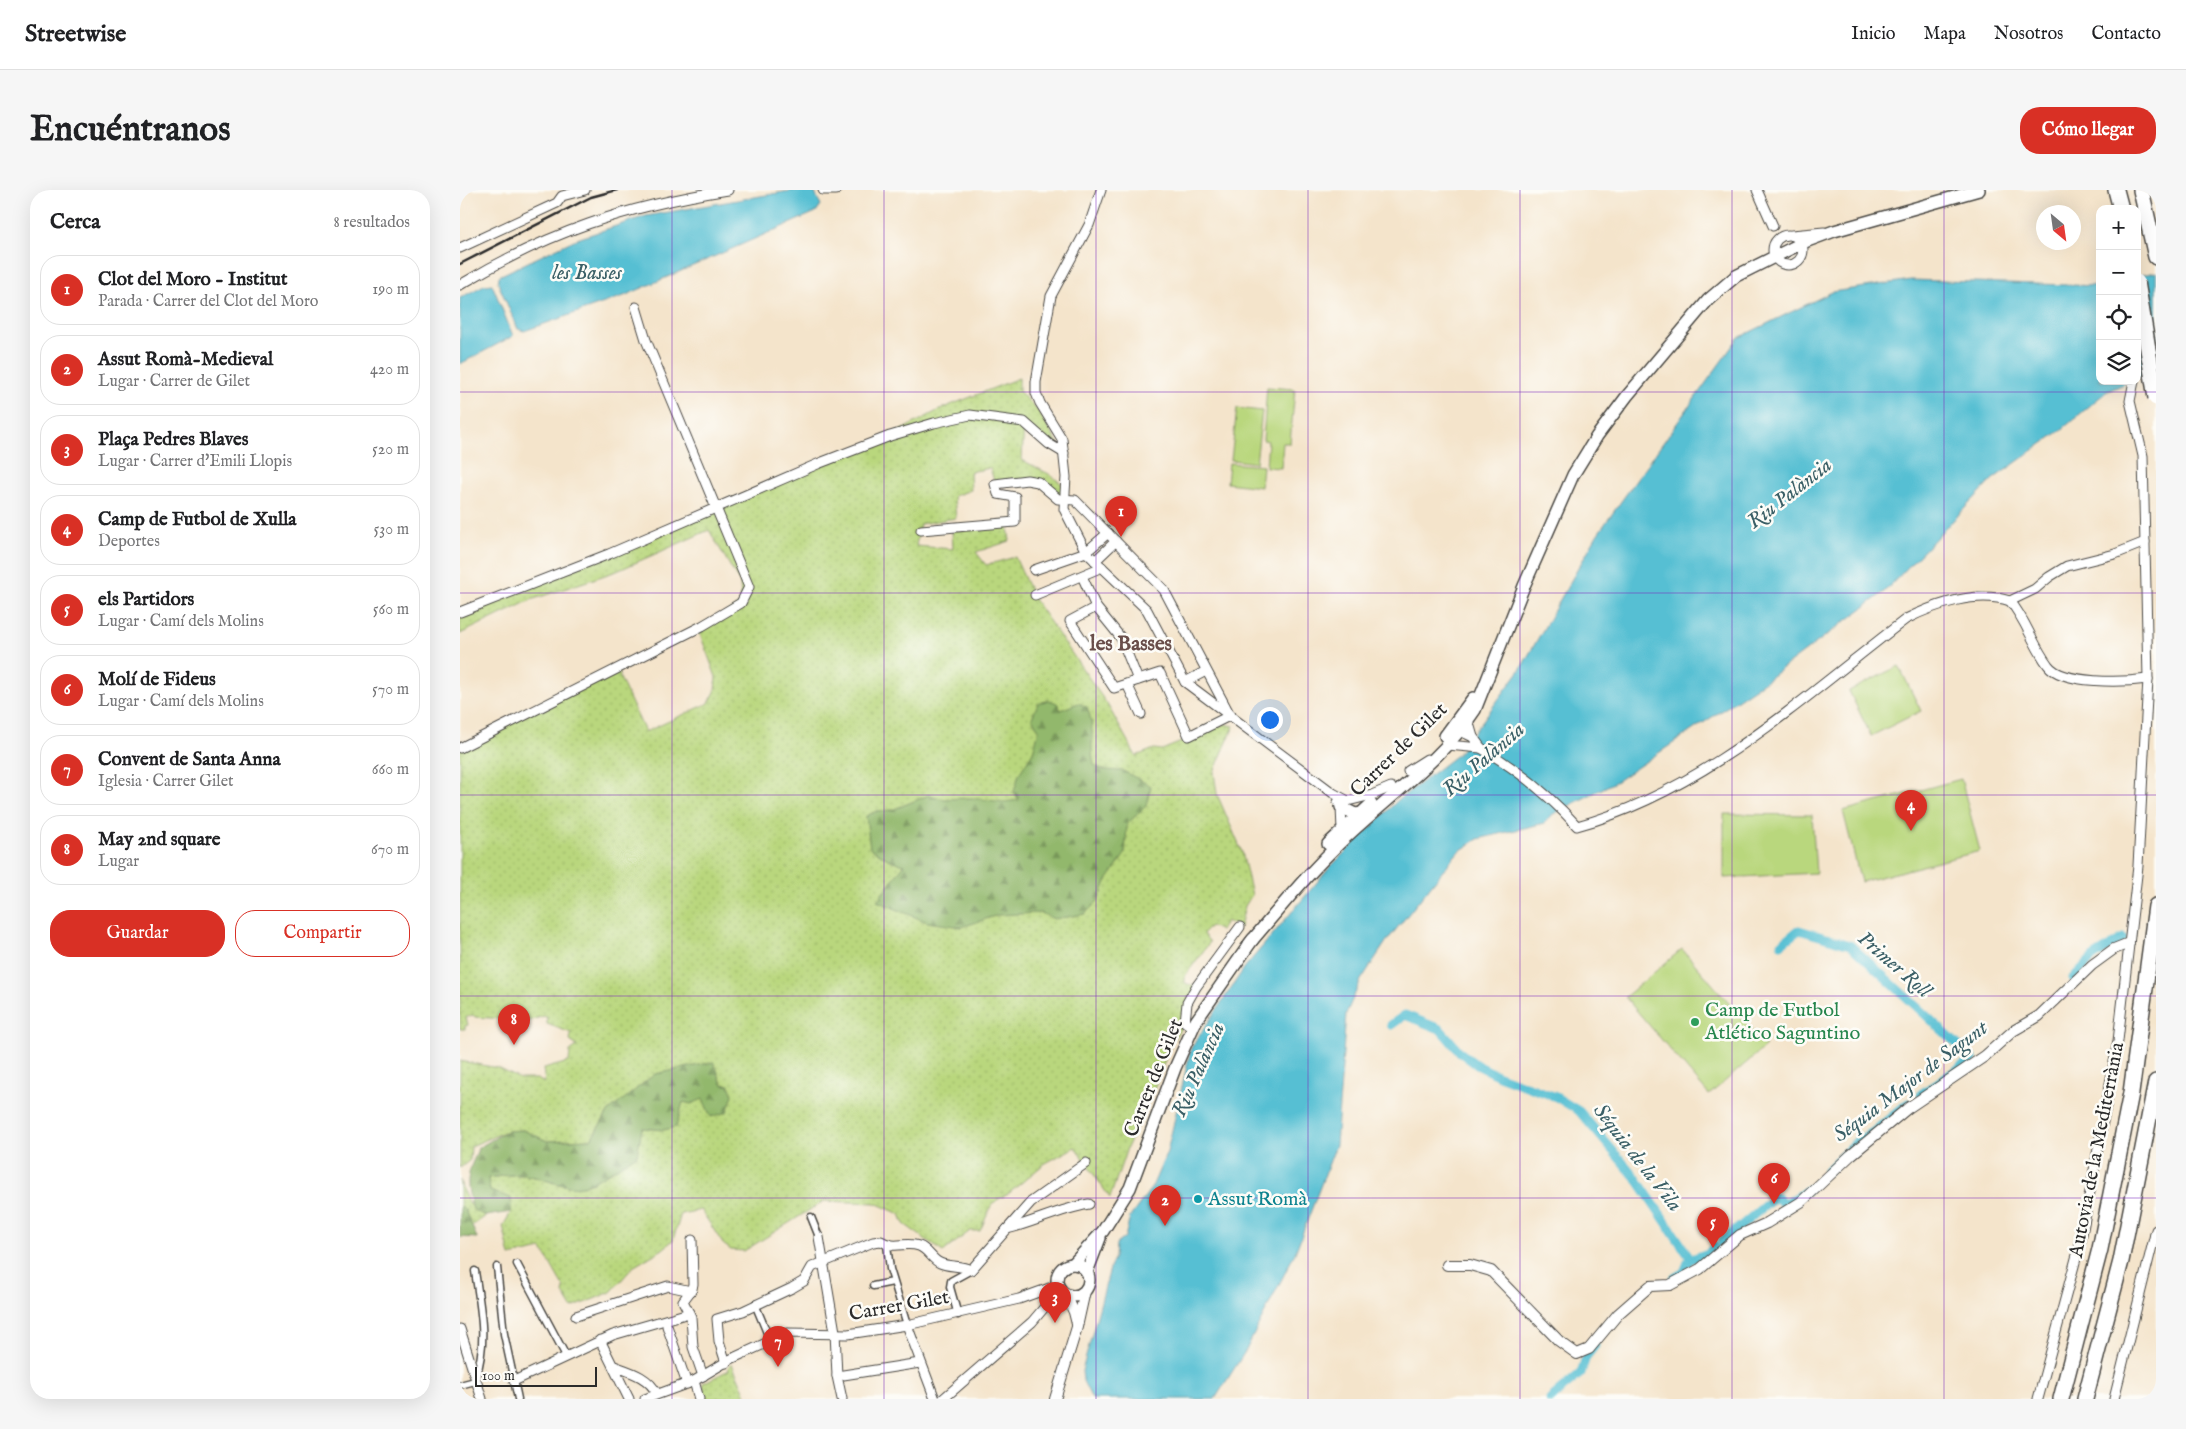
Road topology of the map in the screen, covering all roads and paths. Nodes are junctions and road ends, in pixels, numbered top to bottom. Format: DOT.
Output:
graph roads {
  1 [pos="585,190"];
  2 [pos="728,190"];
  3 [pos="823,190"];
  4 [pos="836,190"];
  5 [pos="1101,190"];
  6 [pos="1757,190"];
  7 [pos="1979,190"];
  8 [pos="2116,190"];
  9 [pos="2141,190"];
  10 [pos="2121,205"];
  11 [pos="1774,226"];
  12 [pos="1834,231"];
  13 [pos="1789,234"];
  14 [pos="1776,239"];
  15 [pos="1802,243"];
  16 [pos="460,248"];
  17 [pos="1773,256"];
  18 [pos="2156,256"];
  19 [pos="460,285"];
  20 [pos="2139,295"];
  21 [pos="636,306"];
  22 [pos="2156,376"];
  23 [pos="2141,379"];
  24 [pos="2133,385"];
  25 [pos="2156,398"];
  26 [pos="1064,452"];
  27 [pos="1065,498"];
  28 [pos="716,509"];
  29 [pos="921,530"];
  30 [pos="1108,533"];
  31 [pos="1116,541"];
  32 [pos="2145,542"];
  33 [pos="1086,552"];
  34 [pos="1098,564"];
  35 [pos="1034,570"];
  36 [pos="1082,576"];
  37 [pos="1034,595"];
  38 [pos="2010,602"];
  39 [pos="1096,607"];
  40 [pos="460,612"];
  41 [pos="1206,671"];
  42 [pos="1488,673"];
  43 [pos="2148,679"];
  44 [pos="1138,680"];
  45 [pos="1185,682"];
  46 [pos="1127,684"];
  47 [pos="1470,704"];
  48 [pos="1141,714"];
  49 [pos="1231,716"];
  50 [pos="1468,720"];
  51 [pos="1460,731"];
  52 [pos="1473,737"];
  53 [pos="1447,745"];
  54 [pos="1467,746"];
  55 [pos="460,748"];
  56 [pos="1481,748"];
  57 [pos="1408,770"];
  58 [pos="1405,784"];
  59 [pos="1391,786"];
  60 [pos="1345,804"];
  61 [pos="1360,814"];
  62 [pos="1342,835"];
  63 [pos="2156,906"];
  64 [pos="1240,927"];
  65 [pos="2129,943"];
  66 [pos="1193,1028"];
  67 [pos="2156,1082"];
  68 [pos="1086,1163"];
  69 [pos="1089,1204"];
  70 [pos="811,1217"];
  71 [pos="1007,1229"];
  72 [pos="1103,1231"];
  73 [pos="2156,1234"];
  74 [pos="820,1237"];
  75 [pos="692,1240"];
  76 [pos="887,1245"];
  77 [pos="824,1262"];
  78 [pos="517,1264"];
  79 [pos="1073,1264"];
  80 [pos="1447,1266"];
  81 [pos="498,1267"];
  82 [pos="971,1270"];
  83 [pos="475,1272"];
  84 [pos="1087,1272"];
  85 [pos="894,1282"];
  86 [pos="872,1286"];
  87 [pos="1061,1290"];
  88 [pos="691,1291"];
  89 [pos="1085,1291"];
  90 [pos="755,1304"];
  91 [pos="689,1313"];
  92 [pos="958,1315"];
  93 [pos="576,1316"];
  94 [pos="907,1325"];
  95 [pos="667,1326"];
  96 [pos="1077,1327"];
  97 [pos="460,1329"];
  98 [pos="835,1332"];
  99 [pos="600,1340"];
  100 [pos="770,1340"];
  101 [pos="566,1356"];
  102 [pos="920,1363"];
  103 [pos="726,1364"];
  104 [pos="614,1366"];
  105 [pos="837,1376"];
  106 [pos="695,1380"];
  107 [pos="475,1381"];
  108 [pos="514,1381"];
  109 [pos="460,1385"];
  110 [pos="659,1397"];
  111 [pos="482,1399"];
  112 [pos="518,1399"];
  113 [pos="629,1399"];
  114 [pos="644,1399"];
  115 [pos="699,1399"];
  116 [pos="842,1399"];
  117 [pos="935,1399"];
  118 [pos="943,1399"];
  119 [pos="1055,1399"];
  120 [pos="2038,1399"];
  121 [pos="2061,1399"];
  122 [pos="2086,1399"];
  123 [pos="2114,1399"];
  1 -- 16 [label="street"];
  2 -- 19 [label="street"];
  3 -- 4 [label="street"];
  5 -- 26 [label="street"];
  6 -- 11 [label="street"];
  7 -- 12 [label="main road"];
  8 -- 10 [label="highway"];
  9 -- 18 [label="highway"];
  11 -- 13 [label="street"];
  11 -- 14 [label="street"];
  12 -- 13 [label="street"];
  12 -- 15 [label="main road"];
  13 -- 14 [label="street"];
  13 -- 15 [label="street"];
  14 -- 17 [label="street"];
  15 -- 17 [label="main road"];
  15 -- 17 [label="street"];
  17 -- 42 [label="main road"];
  20 -- 25 [label="highway, bridge"];
  21 -- 28 [label="street"];
  22 -- 23 [label="street"];
  24 -- 32 [label="street"];
  26 -- 27 [label="street"];
  26 -- 28 [label="street"];
  27 -- 29 [label="street"];
  27 -- 30 [label="street"];
  27 -- 33 [label="street"];
  28 -- 40 [label="street"];
  28 -- 55 [label="street"];
  30 -- 31 [label="street"];
  30 -- 33 [label="street"];
  31 -- 34 [label="street"];
  31 -- 41 [label="street"];
  32 -- 38 [label="street"];
  32 -- 43 [label="street"];
  33 -- 34 [label="street"];
  33 -- 35 [label="street"];
  34 -- 36 [label="street"];
  34 -- 45 [label="street"];
  36 -- 37 [label="street"];
  36 -- 39 [label="street"];
  38 -- 43 [label="street"];
  38 -- 56 [label="street"];
  39 -- 44 [label="street"];
  39 -- 46 [label="street"];
  41 -- 45 [label="street"];
  41 -- 49 [label="street"];
  42 -- 47 [label="main road, Carrer de Gilet"];
  42 -- 50 [label="main road, Carrer de Gilet"];
  43 -- 65 [label="street"];
  44 -- 46 [label="street"];
  44 -- 49 [label="street"];
  45 -- 49 [label="street"];
  46 -- 48 [label="street"];
  47 -- 51 [label="street"];
  47 -- 57 [label="main road, Carrer de Gilet"];
  49 -- 60 [label="street"];
  50 -- 51 [label="main road, Carrer de Gilet"];
  50 -- 52 [label="street"];
  51 -- 52 [label="street"];
  51 -- 53 [label="main road, Carrer de Gilet"];
  51 -- 54 [label="street"];
  51 -- 57 [label="street"];
  52 -- 56 [label="street"];
  53 -- 54 [label="street"];
  53 -- 58 [label="main road, Carrer de Gilet"];
  54 -- 56 [label="street"];
  57 -- 59 [label="main road, Carrer de Gilet"];
  58 -- 61 [label="main road"];
  58 -- 62 [label="main road, Carrer de Gilet"];
  59 -- 60 [label="street"];
  59 -- 61 [label="main road, Carrer de Gilet"];
  60 -- 61 [label="main road"];
  60 -- 62 [label="street"];
  61 -- 62 [label="main road"];
  62 -- 66 [label="main road, Carrer de Gilet"];
  63 -- 121 [label="highway, Autovia de la Mediterrània"];
  64 -- 66 [label="street"];
  65 -- 80 [label="street"];
  65 -- 120 [label="street"];
  66 -- 72 [label="main road, Carrer de Gilet"];
  67 -- 122 [label="highway"];
  68 -- 71 [label="street"];
  69 -- 71 [label="street"];
  70 -- 74 [label="street"];
  71 -- 82 [label="street"];
  72 -- 79 [label="main road, Carrer de Gilet"];
  72 -- 84 [label="main road, Carrer de Gilet"];
  73 -- 123 [label="street"];
  74 -- 77 [label="street"];
  75 -- 88 [label="street"];
  76 -- 77 [label="street"];
  76 -- 82 [label="street"];
  76 -- 85 [label="street"];
  77 -- 90 [label="street"];
  77 -- 98 [label="street"];
  78 -- 101 [label="street"];
  79 -- 84 [label="main road"];
  79 -- 87 [label="main road"];
  81 -- 108 [label="street"];
  82 -- 92 [label="street"];
  83 -- 107 [label="street"];
  84 -- 89 [label="main road"];
  85 -- 86 [label="street"];
  85 -- 94 [label="street"];
  87 -- 89 [label="main road"];
  87 -- 92 [label="street, Carrer Gilet"];
  87 -- 96 [label="street"];
  87 -- 118 [label="street"];
  88 -- 91 [label="street"];
  88 -- 93 [label="street"];
  89 -- 96 [label="street"];
  90 -- 100 [label="street"];
  90 -- 103 [label="street"];
  91 -- 99 [label="street"];
  91 -- 106 [label="street"];
  92 -- 94 [label="street, Carrer Gilet"];
  94 -- 98 [label="street, Carrer Gilet"];
  94 -- 102 [label="street"];
  95 -- 106 [label="street"];
  96 -- 119 [label="street"];
  97 -- 107 [label="street"];
  98 -- 100 [label="street, Carrer Gilet"];
  98 -- 105 [label="street"];
  99 -- 101 [label="street"];
  99 -- 104 [label="street"];
  100 -- 103 [label="street, Carrer Gilet"];
  101 -- 108 [label="street"];
  102 -- 105 [label="street"];
  102 -- 117 [label="street"];
  103 -- 106 [label="street, Carrer Gilet"];
  104 -- 110 [label="street"];
  104 -- 113 [label="street"];
  105 -- 116 [label="street"];
  106 -- 110 [label="street, Carrer Gilet"];
  106 -- 115 [label="street"];
  107 -- 109 [label="street"];
  107 -- 111 [label="street"];
  108 -- 112 [label="street"];
  110 -- 114 [label="street, Carrer Gilet"];
}
